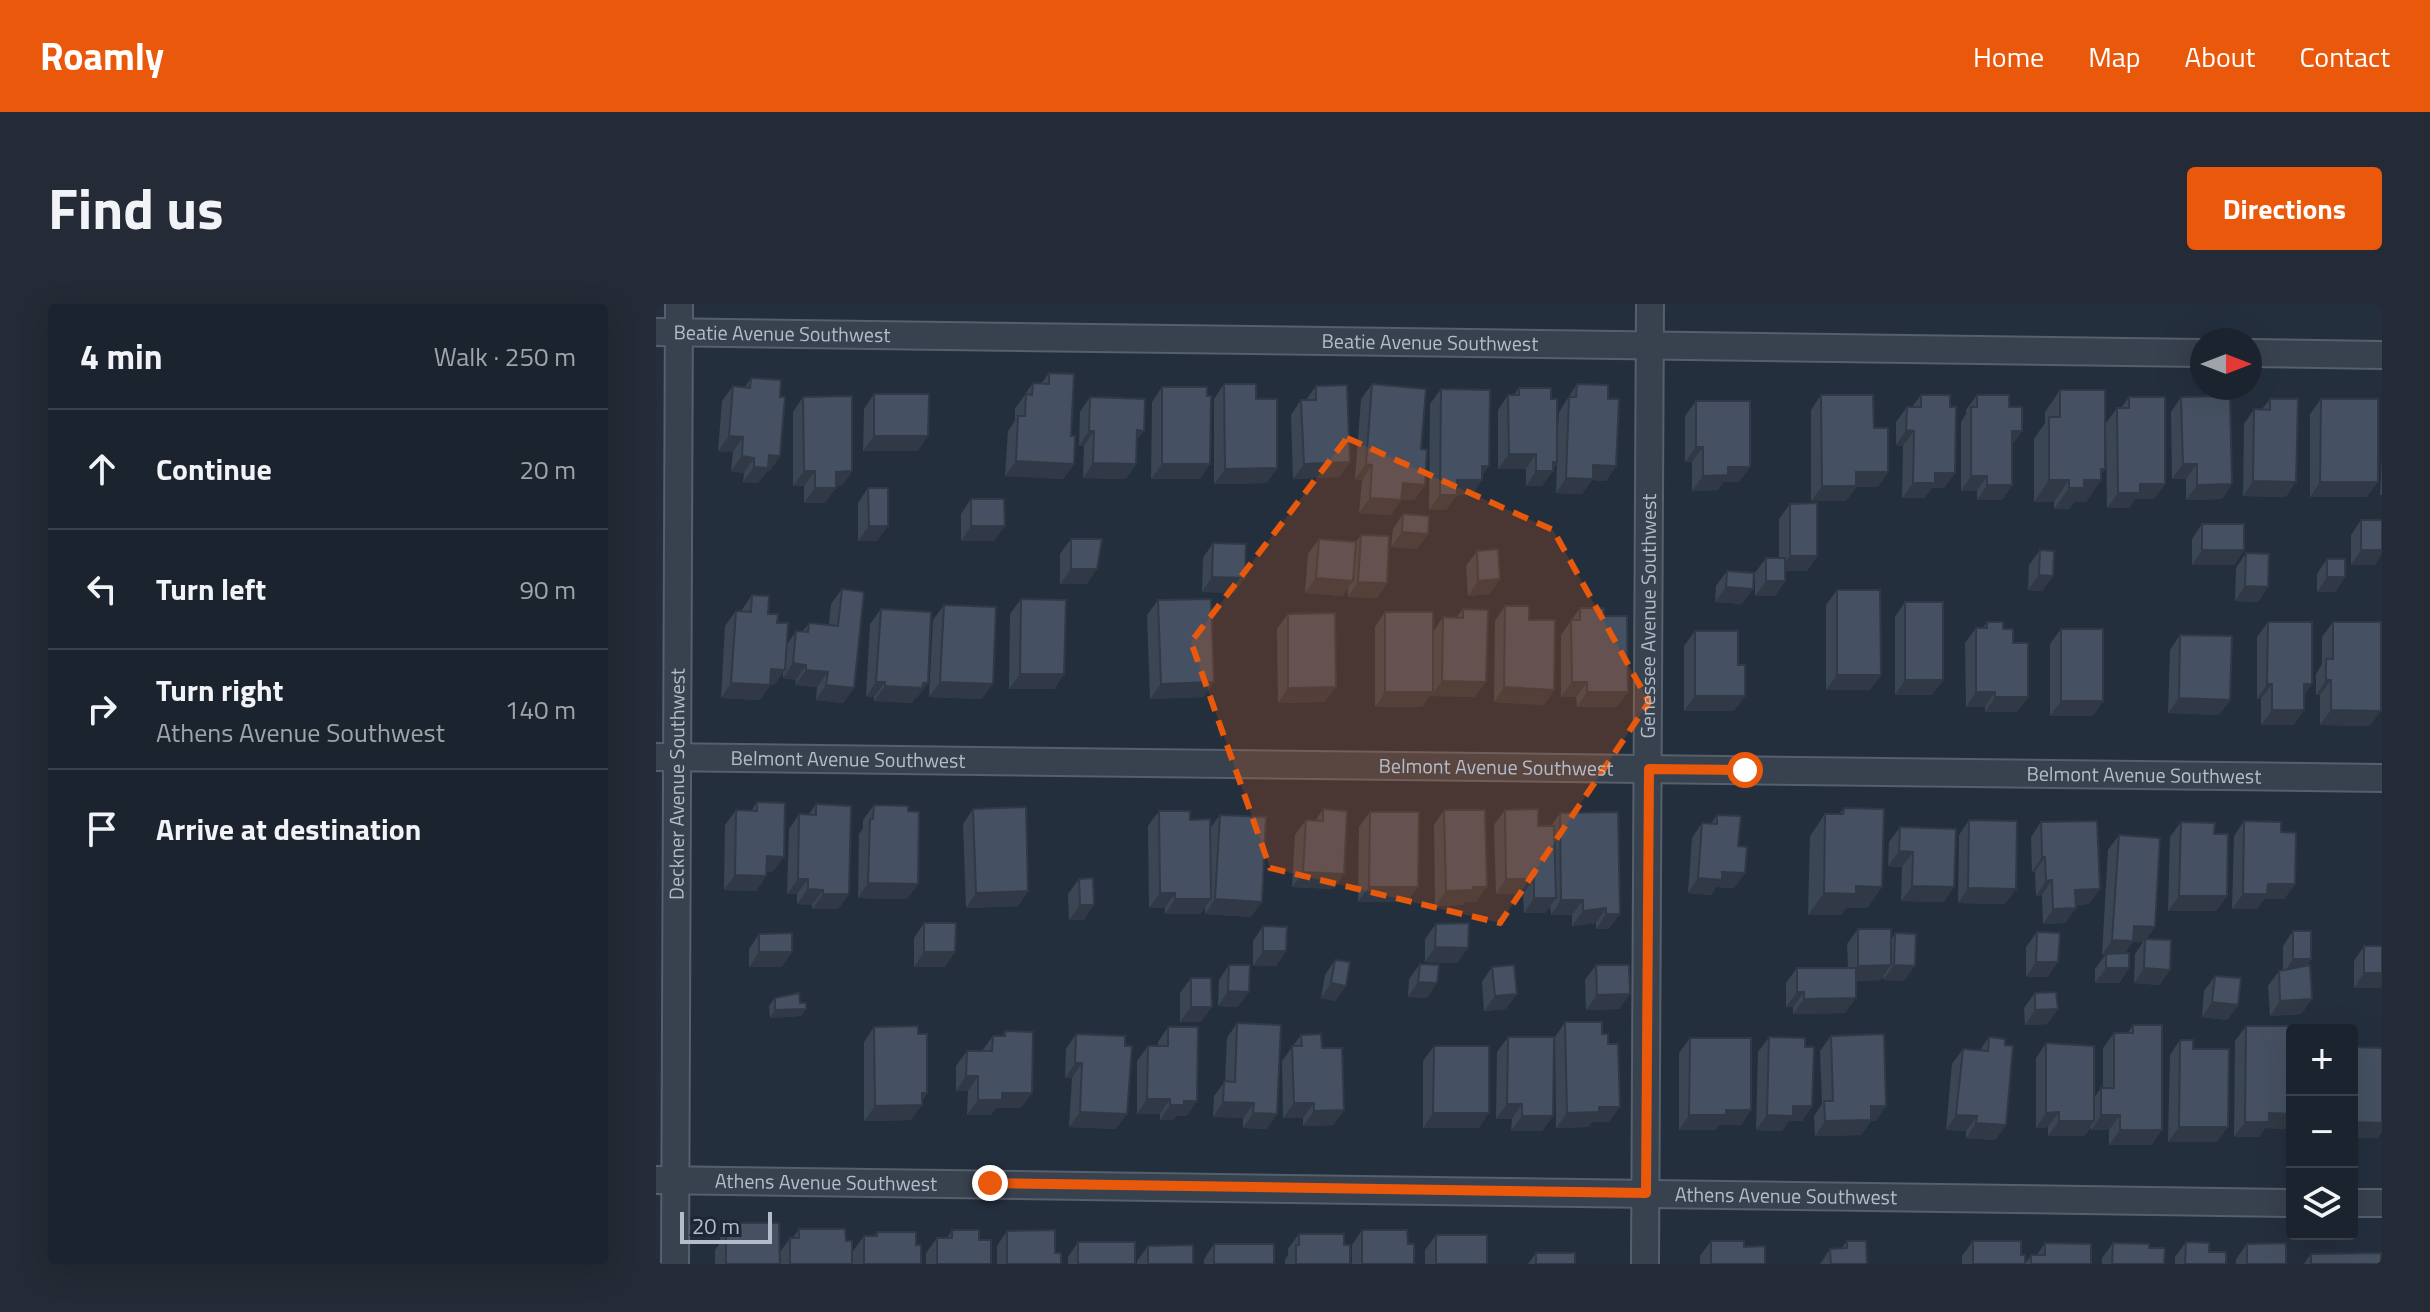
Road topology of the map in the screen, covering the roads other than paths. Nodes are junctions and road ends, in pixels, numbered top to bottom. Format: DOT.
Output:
graph roads {
  1 [pos="679,304"];
  2 [pos="1650,304"];
  3 [pos="667,332"];
  4 [pos="1650,346"];
  5 [pos="2190,353"];
  6 [pos="2262,353"];
  7 [pos="2382,355"];
  8 [pos="666,757"];
  9 [pos="1649,769"];
  10 [pos="2382,778"];
  11 [pos="665,1180"];
  12 [pos="1646,1193"];
  13 [pos="2286,1203"];
  14 [pos="2358,1203"];
  15 [pos="2382,1203"];
  16 [pos="675,1264"];
  17 [pos="1645,1264"];
  1 -- 3 [label="street, Deckner Avenue Southwest"];
  2 -- 4 [label="street, Genessee Avenue Southwest"];
  3 -- 4 [label="street, Beatie Avenue Southwest"];
  3 -- 8 [label="street, Deckner Avenue Southwest"];
  4 -- 5 [label="street, Beatie Avenue Southwest"];
  4 -- 9 [label="street, Genessee Avenue Southwest"];
  6 -- 7 [label="street"];
  8 -- 9 [label="street, Belmont Avenue Southwest"];
  8 -- 11 [label="street, Deckner Avenue Southwest"];
  9 -- 10 [label="street, Belmont Avenue Southwest"];
  9 -- 12 [label="street, Genessee Avenue Southwest"];
  11 -- 12 [label="street, Athens Avenue Southwest"];
  11 -- 16 [label="street, Deckner Avenue Southwest"];
  12 -- 13 [label="street, Athens Avenue Southwest"];
  12 -- 17 [label="street, Genessee Avenue Southwest"];
  14 -- 15 [label="street"];
}
